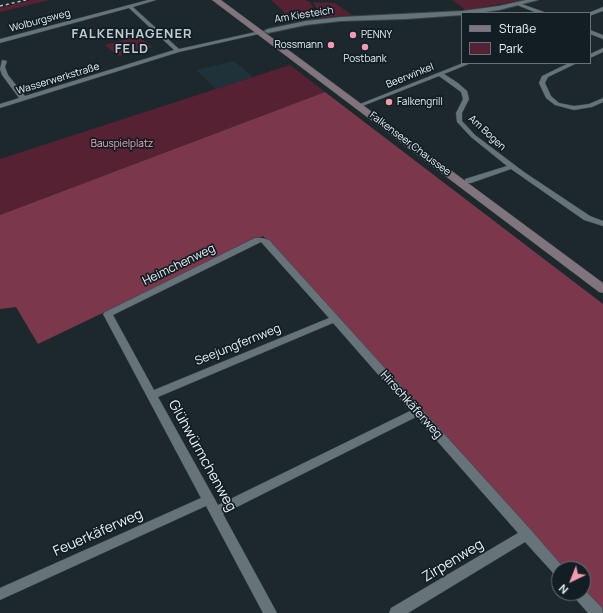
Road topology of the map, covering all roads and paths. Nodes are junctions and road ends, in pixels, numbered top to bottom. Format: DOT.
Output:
graph roads {
  1 [pos="154,0"];
  2 [pos="216,0"];
  3 [pos="226,0"];
  4 [pos="534,0"];
  5 [pos="519,4"];
  6 [pos="130,6"];
  7 [pos="603,9"];
  8 [pos="468,12"];
  9 [pos="539,12"];
  10 [pos="461,13"];
  11 [pos="591,14"];
  12 [pos="264,32"];
  13 [pos="591,32"];
  14 [pos="603,37"];
  15 [pos="0,41"];
  16 [pos="603,50"];
  17 [pos="178,51"];
  18 [pos="591,56"];
  19 [pos="4,62"];
  20 [pos="465,64"];
  21 [pos="572,64"];
  22 [pos="440,74"];
  23 [pos="24,98"];
  24 [pos="603,100"];
  25 [pos="363,105"];
  26 [pos="0,106"];
  27 [pos="511,167"];
  28 [pos="465,182"];
  29 [pos="603,224"];
  30 [pos="262,240"];
  31 [pos="603,280"];
  32 [pos="603,289"];
  33 [pos="108,314"];
  34 [pos="335,320"];
  35 [pos="152,395"];
  36 [pos="417,412"];
  37 [pos="208,500"];
  38 [pos="215,512"];
  39 [pos="527,534"];
  40 [pos="551,561"];
  41 [pos="0,594"];
  42 [pos="586,601"];
  43 [pos="270,613"];
  44 [pos="396,613"];
  45 [pos="597,613"];
  1 -- 6 [label="street, Wolburgsweg"];
  2 -- 12 [label="main road, Falkenseer Chaussee"];
  3 -- 12 [label="main road, Falkenseer Chaussee"];
  4 -- 5 [label="street, Am Kiesteich"];
  5 -- 8 [label="street, Am Kiesteich"];
  5 -- 9 [label="street"];
  6 -- 15 [label="street, Wolburgsweg"];
  6 -- 17 [label="street"];
  7 -- 11 [label="street"];
  10 -- 12 [label="street, Am Kiesteich"];
  12 -- 17 [label="street, Wasserwerkstraße"];
  12 -- 25 [label="main road, Falkenseer Chaussee"];
  13 -- 14 [label="street"];
  16 -- 18 [label="street"];
  17 -- 23 [label="street, Wasserwerkstraße"];
  19 -- 23 [label="street"];
  20 -- 22 [label="street, Beerwinkel"];
  21 -- 24 [label="street"];
  22 -- 25 [label="street, Beerwinkel"];
  22 -- 27 [label="street, Am Bogen"];
  23 -- 26 [label="street, Wasserwerkstraße"];
  25 -- 28 [label="main road, Falkenseer Chaussee"];
  27 -- 28 [label="street, Am Bogen"];
  27 -- 29 [label="street, Am Bogen"];
  28 -- 31 [label="main road, Falkenseer Chaussee"];
  28 -- 32 [label="main road, Falkenseer Chaussee"];
  30 -- 33 [label="street, Heimchenweg"];
  30 -- 34 [label="street, Hirschkäferweg"];
  33 -- 35 [label="street, Glühwürmchenweg"];
  34 -- 35 [label="street, Seejungfernweg"];
  34 -- 36 [label="street, Hirschkäferweg"];
  35 -- 37 [label="street, Glühwürmchenweg"];
  36 -- 38 [label="street"];
  36 -- 39 [label="street, Hirschkäferweg"];
  37 -- 38 [label="street, Glühwürmchenweg"];
  37 -- 41 [label="street, Feuerkäferweg"];
  38 -- 43 [label="street, Glühwürmchenweg"];
  39 -- 40 [label="street, Hirschkäferweg"];
  39 -- 44 [label="street, Zirpenweg"];
  42 -- 45 [label="street"];
}
